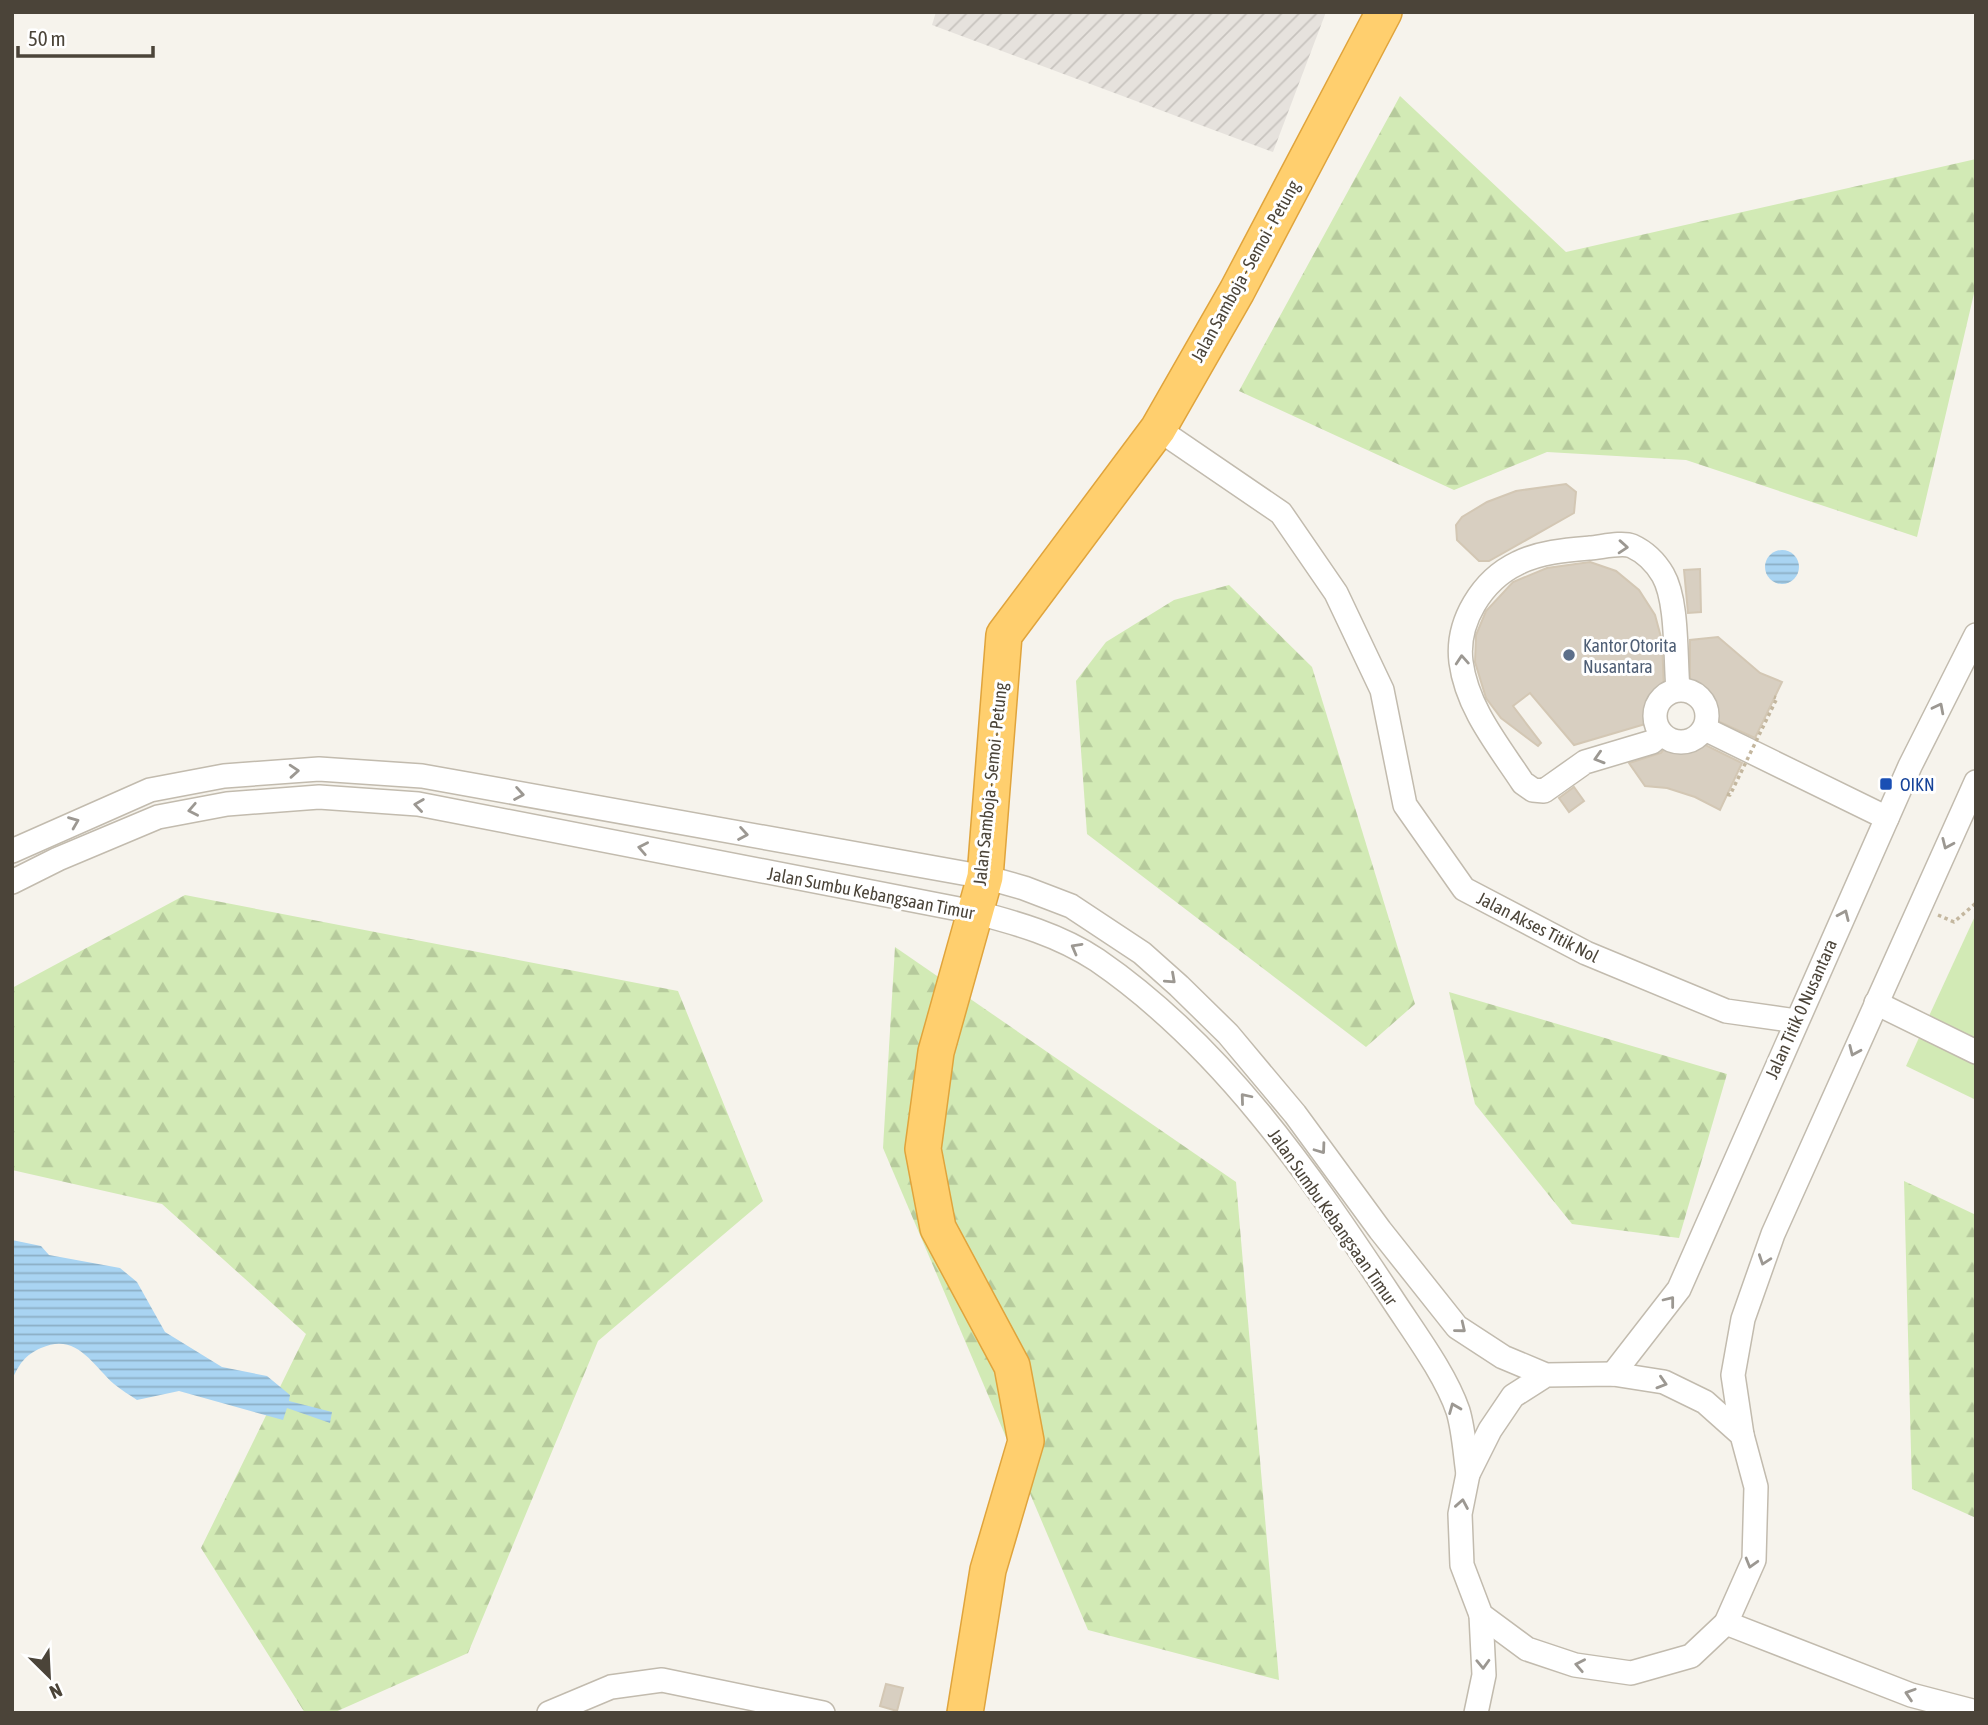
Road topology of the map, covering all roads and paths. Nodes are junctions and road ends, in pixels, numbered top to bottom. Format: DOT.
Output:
graph roads {
  1 [pos="1384,12"];
  2 [pos="1158,429"];
  3 [pos="1976,635"];
  4 [pos="1678,689"];
  5 [pos="1774,697"];
  6 [pos="1704,729"];
  7 [pos="1661,734"];
  8 [pos="1751,751"];
  9 [pos="1976,782"];
  10 [pos="1727,794"];
  11 [pos="1887,818"];
  12 [pos="12,851"];
  13 [pos="985,877"];
  14 [pos="12,883"];
  15 [pos="1976,903"];
  16 [pos="1919,906"];
  17 [pos="974,912"];
  18 [pos="1876,1003"];
  19 [pos="1796,1021"];
  20 [pos="1976,1052"];
  21 [pos="1613,1374"];
  22 [pos="1546,1375"];
  23 [pos="1742,1435"];
  24 [pos="1468,1474"];
  25 [pos="1481,1615"];
  26 [pos="1726,1623"];
  27 [pos="1976,1712"];
  28 [pos="549,1713"];
  29 [pos="823,1713"];
  30 [pos="965,1713"];
  31 [pos="1476,1713"];
  1 -- 2 [label="highway, Jalan Samboja - Semoi - Petung"];
  2 -- 13 [label="highway, Jalan Samboja - Semoi - Petung"];
  2 -- 19 [label="street, Jalan Akses Titik Nol"];
  11 -- 3 [label="street, Jalan Titik 0 Nusantara, one-way"];
  4 -- 6 [label="street"];
  4 -- 7 [label="street"];
  7 -- 4 [label="street, one-way"];
  5 -- 8 [label="path, bridge"];
  6 -- 7 [label="street"];
  6 -- 8 [label="street"];
  8 -- 10 [label="path, bridge"];
  8 -- 11 [label="street"];
  9 -- 16 [label="street, one-way"];
  19 -- 11 [label="street, Jalan Titik 0 Nusantara, one-way"];
  12 -- 13 [label="street, Jalan Sumbu Kebangsaan Timur, one-way"];
  13 -- 17 [label="highway, Jalan Samboja - Semoi - Petung"];
  13 -- 22 [label="street, Jalan Sumbu Kebangsaan Timur, one-way"];
  17 -- 14 [label="street, Jalan Sumbu Kebangsaan Timur, one-way"];
  15 -- 16 [label="path"];
  16 -- 18 [label="street"];
  24 -- 17 [label="street, Jalan Sumbu Kebangsaan Timur, one-way"];
  17 -- 30 [label="highway, Jalan Samboja - Semoi - Petung"];
  18 -- 20 [label="street"];
  18 -- 23 [label="street, one-way"];
  21 -- 19 [label="street, Jalan Titik 0 Nusantara, one-way"];
  21 -- 22 [label="street, Jalan Sumbu Kebangsaan Timur"];
  21 -- 23 [label="street, Jalan Sumbu Kebangsaan Timur, one-way"];
  22 -- 24 [label="street, Jalan Sumbu Kebangsaan Timur"];
  23 -- 26 [label="street, one-way"];
  25 -- 24 [label="street, Jalan Sumbu Kebangsaan Timur, one-way"];
  26 -- 25 [label="street, one-way"];
  25 -- 31 [label="street, one-way"];
  27 -- 26 [label="street, one-way"];
  28 -- 29 [label="street"];
}
